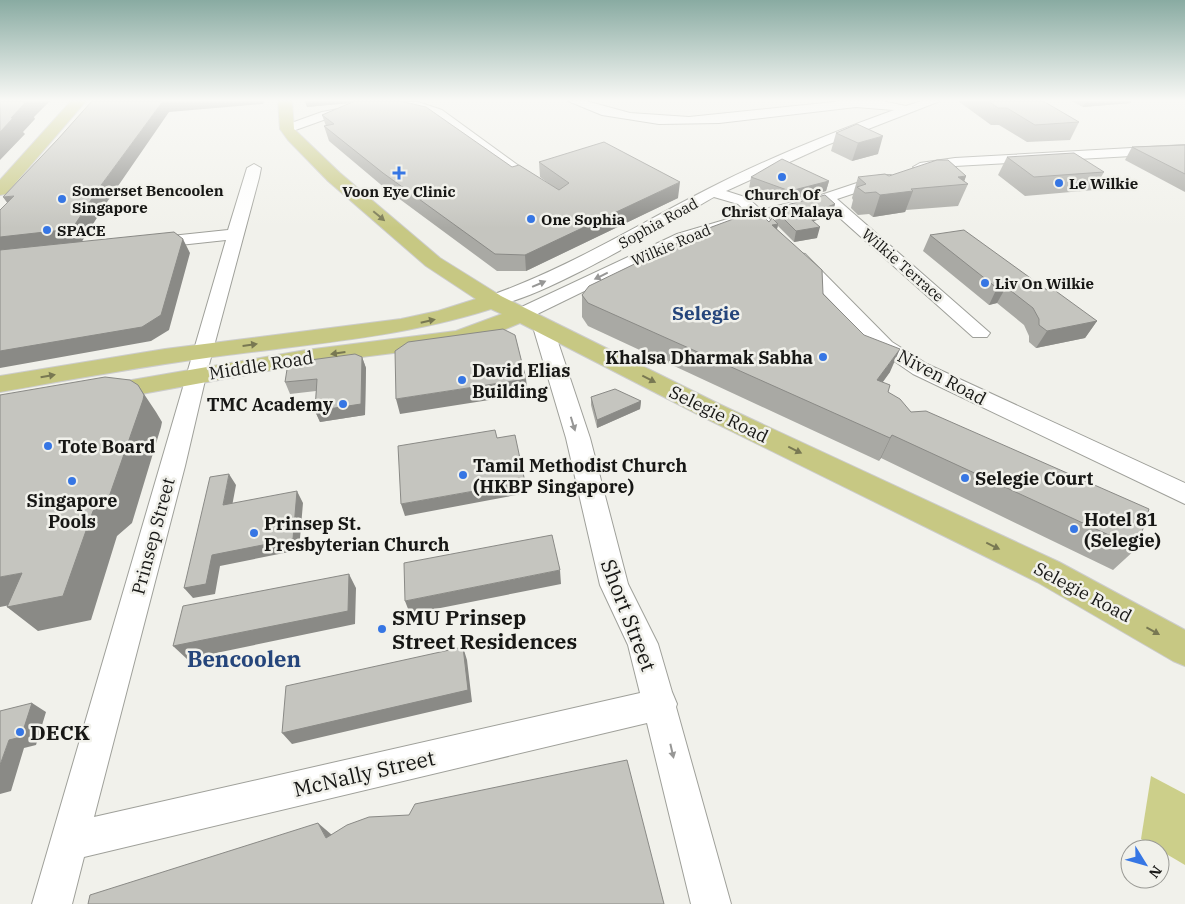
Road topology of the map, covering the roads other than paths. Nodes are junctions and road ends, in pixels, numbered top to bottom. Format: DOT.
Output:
graph roads {
  1 [pos="42,143"];
  2 [pos="304,143"];
  3 [pos="480,143"];
  4 [pos="827,143"];
  5 [pos="1185,150"];
  6 [pos="254,168"];
  7 [pos="735,182"];
  8 [pos="0,190"];
  9 [pos="713,192"];
  10 [pos="553,195"];
  11 [pos="826,198"];
  12 [pos="788,209"];
  13 [pos="756,216"];
  14 [pos="610,231"];
  15 [pos="234,234"];
  16 [pos="627,242"];
  17 [pos="135,245"];
  18 [pos="493,301"];
  19 [pos="532,321"];
  20 [pos="980,333"];
  21 [pos="202,351"];
  22 [pos="195,376"];
  23 [pos="0,384"];
  24 [pos="84,397"];
  25 [pos="1185,494"];
  26 [pos="1185,649"];
  27 [pos="661,704"];
  28 [pos="68,842"];
  29 [pos="52,904"];
  30 [pos="711,904"];
  1 -- 8 [label="main road"];
  2 -- 18 [label="main road, Selegie Road, one-way"];
  3 -- 10 [label="street"];
  4 -- 7 [label="street, Sophia Road"];
  5 -- 11 [label="street, Wilkie Road"];
  6 -- 15 [label="street, Prinsep Street"];
  7 -- 9 [label="street, Sophia Road"];
  7 -- 12 [label="street"];
  9 -- 13 [label="street, Niven Road"];
  9 -- 16 [label="street, Sophia Road"];
  11 -- 12 [label="street, Wilkie Road"];
  11 -- 20 [label="street, Wilkie Terrace"];
  12 -- 13 [label="street, Wilkie Road"];
  13 -- 19 [label="street, Wilkie Road, one-way"];
  13 -- 25 [label="street, Niven Road"];
  14 -- 16 [label="street"];
  15 -- 17 [label="street"];
  15 -- 21 [label="street, Prinsep Street"];
  18 -- 16 [label="street, Sophia Road, one-way"];
  18 -- 19 [label="main road, Selegie Road"];
  21 -- 18 [label="main road, Middle Road, one-way"];
  19 -- 22 [label="main road, Middle Road, one-way"];
  19 -- 26 [label="main road, Selegie Road, one-way"];
  19 -- 27 [label="street, Short Street, one-way"];
  21 -- 22 [label="street, Prinsep Street"];
  23 -- 21 [label="main road, Middle Road, one-way"];
  22 -- 24 [label="main road, Middle Road"];
  22 -- 28 [label="street, Prinsep Street"];
  27 -- 28 [label="street, McNally Street"];
  27 -- 30 [label="street, Short Street, one-way"];
  28 -- 29 [label="street, Prinsep Street"];
}
